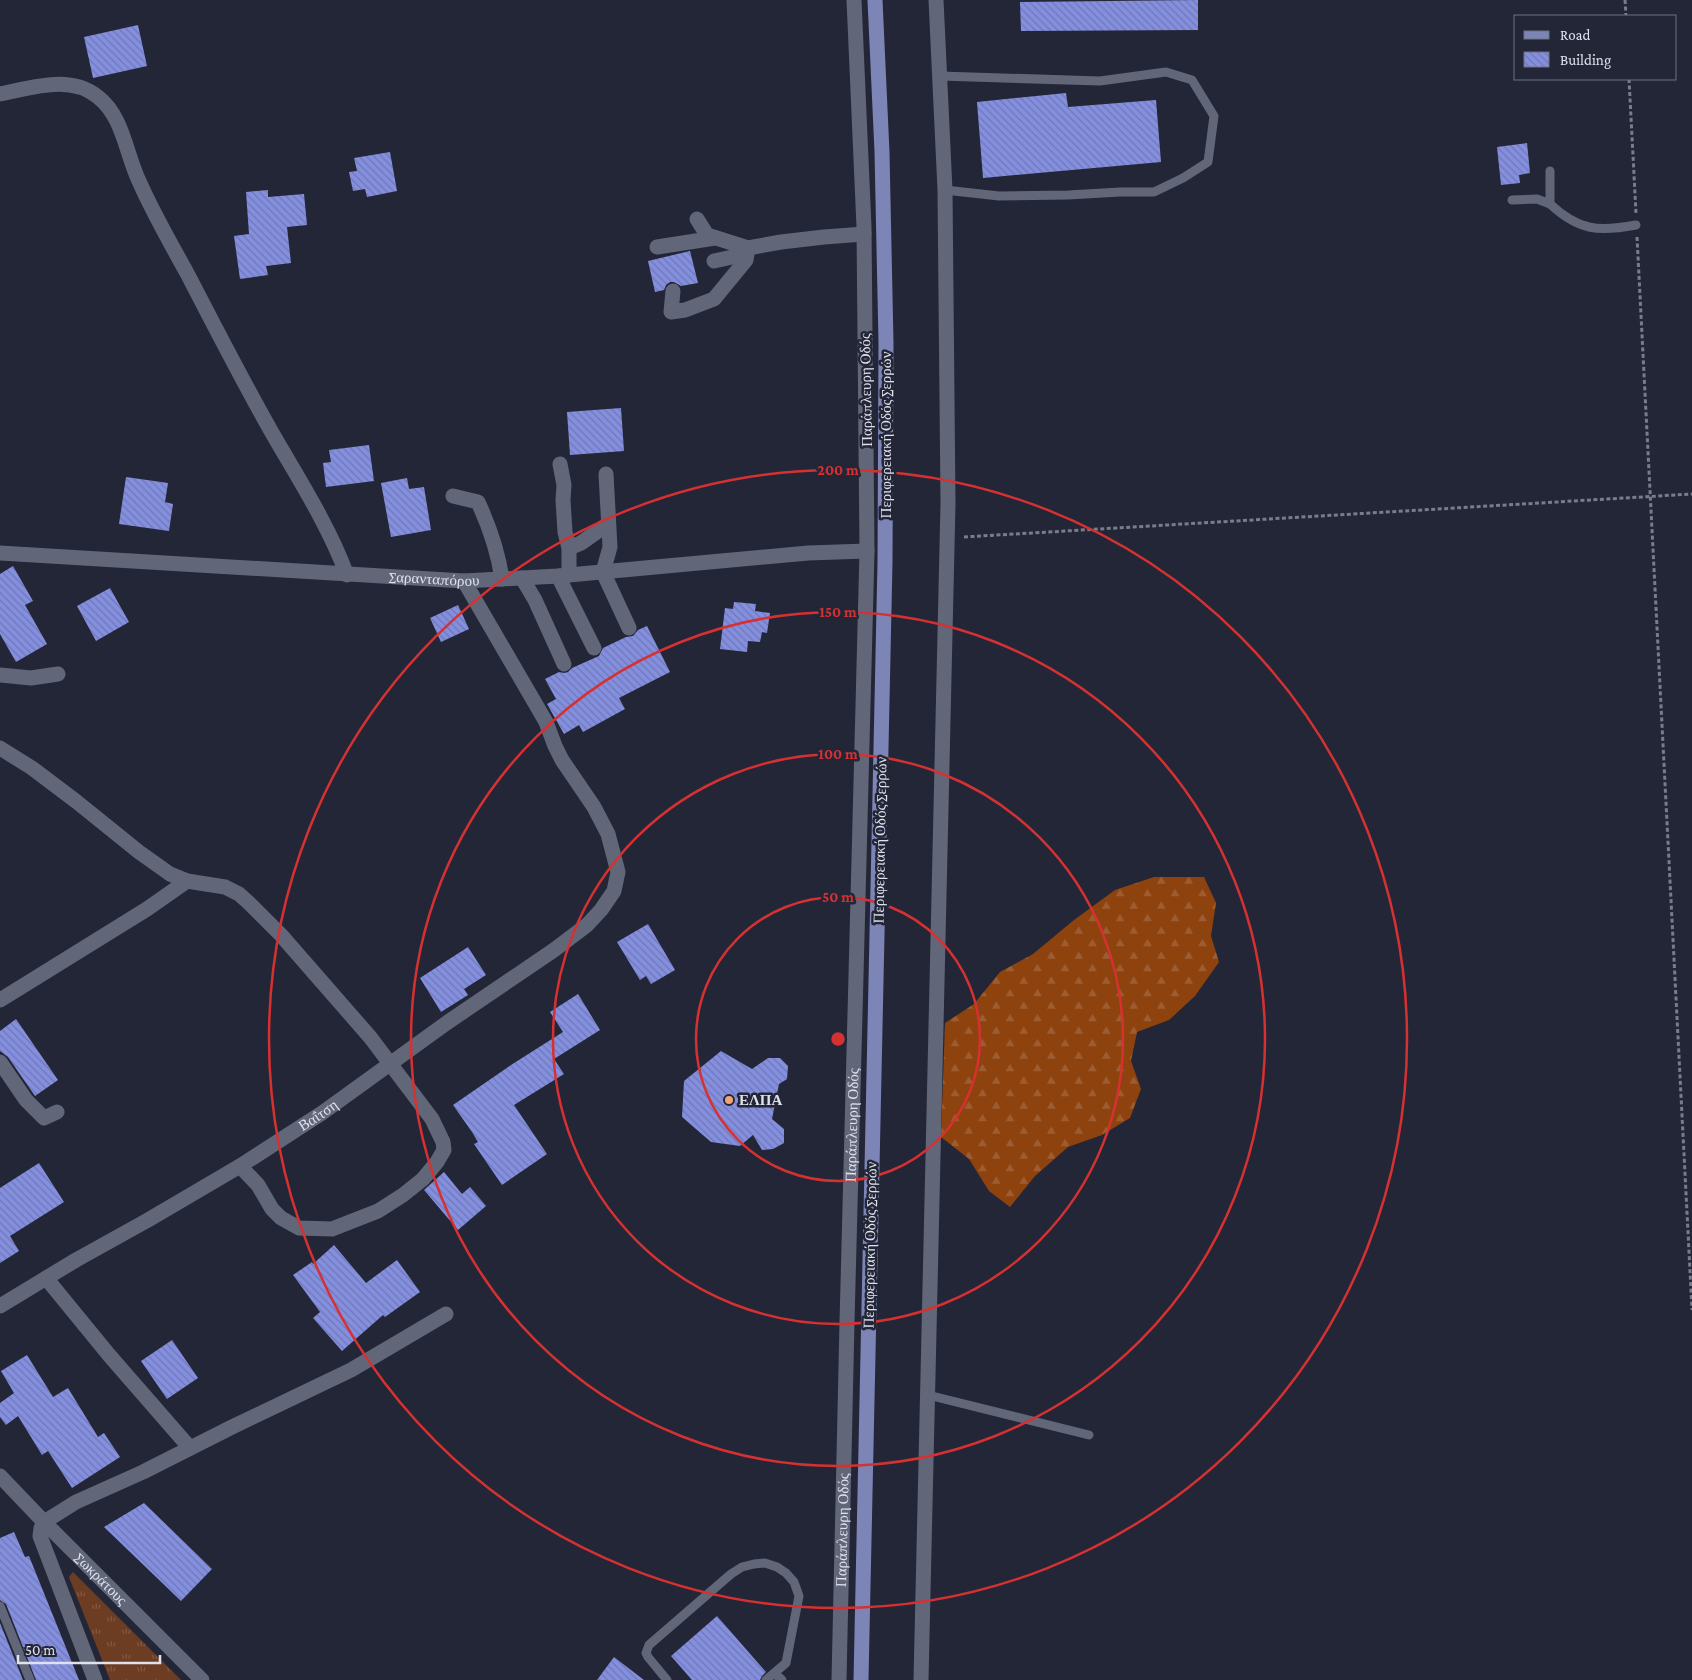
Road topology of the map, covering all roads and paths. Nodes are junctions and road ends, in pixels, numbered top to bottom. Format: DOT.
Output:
graph roads {
  1 [pos="854,0"];
  2 [pos="875,0"];
  3 [pos="936,0"];
  4 [pos="1625,0"];
  5 [pos="1626,15"];
  6 [pos="940,76"];
  7 [pos="1629,80"];
  8 [pos="0,94"];
  9 [pos="1550,171"];
  10 [pos="944,190"];
  11 [pos="1512,200"];
  12 [pos="1550,204"];
  13 [pos="696,219"];
  14 [pos="1636,225"];
  15 [pos="864,234"];
  16 [pos="715,238"];
  17 [pos="657,247"];
  18 [pos="747,251"];
  19 [pos="714,261"];
  20 [pos="673,291"];
  21 [pos="560,464"];
  22 [pos="606,474"];
  23 [pos="1692,494"];
  24 [pos="453,496"];
  25 [pos="1650,496"];
  26 [pos="608,524"];
  27 [pos="947,538"];
  28 [pos="569,548"];
  29 [pos="867,551"];
  30 [pos="0,553"];
  31 [pos="603,572"];
  32 [pos="347,575"];
  33 [pos="564,576"];
  34 [pos="522,578"];
  35 [pos="502,579"];
  36 [pos="464,581"];
  37 [pos="629,628"];
  38 [pos="594,648"];
  39 [pos="564,664"];
  40 [pos="58,674"];
  41 [pos="0,675"];
  42 [pos="0,748"];
  43 [pos="187,881"];
  44 [pos="0,1000"];
  45 [pos="0,1062"];
  46 [pos="391,1064"];
  47 [pos="57,1112"];
  48 [pos="240,1166"];
  49 [pos="46,1278"];
  50 [pos="0,1306"];
  51 [pos="1692,1310"];
  52 [pos="446,1314"];
  53 [pos="928,1395"];
  54 [pos="1089,1435"];
  55 [pos="190,1448"];
  56 [pos="0,1476"];
  57 [pos="44,1522"];
  58 [pos="0,1606"];
  59 [pos="774,1672"];
  60 [pos="30,1680"];
  61 [pos="95,1680"];
  62 [pos="202,1680"];
  63 [pos="667,1680"];
  64 [pos="766,1680"];
  65 [pos="782,1680"];
  66 [pos="839,1680"];
  67 [pos="861,1680"];
  68 [pos="921,1680"];
  1 -- 15 [label="street, Παράπλευρη Οδός"];
  2 -- 67 [label="main road, Περιφερειακή Οδός Σερρών"];
  3 -- 6 [label="street"];
  4 -- 5 [label="path"];
  6 -- 10 [label="street"];
  6 -- 10 [label="lane"];
  7 -- 14 [label="path"];
  8 -- 32 [label="street"];
  9 -- 12 [label="lane"];
  10 -- 27 [label="street"];
  11 -- 12 [label="lane"];
  12 -- 14 [label="lane"];
  13 -- 16 [label="street"];
  14 -- 25 [label="path"];
  15 -- 18 [label="street"];
  15 -- 29 [label="street, Παράπλευρη Οδός"];
  16 -- 17 [label="street"];
  16 -- 18 [label="street"];
  18 -- 19 [label="street"];
  18 -- 20 [label="street"];
  21 -- 28 [label="street"];
  22 -- 26 [label="street"];
  23 -- 25 [label="path"];
  24 -- 35 [label="street"];
  25 -- 27 [label="path"];
  25 -- 51 [label="path"];
  26 -- 28 [label="street"];
  26 -- 31 [label="street"];
  27 -- 53 [label="street"];
  28 -- 33 [label="street"];
  29 -- 31 [label="street, Σαρανταπόρου"];
  29 -- 66 [label="street, Παράπλευρη Οδός"];
  30 -- 32 [label="street, Σαρανταπόρου"];
  31 -- 33 [label="street, Σαρανταπόρου"];
  31 -- 37 [label="street"];
  32 -- 36 [label="street, Σαρανταπόρου"];
  33 -- 34 [label="street, Σαρανταπόρου"];
  33 -- 38 [label="street"];
  34 -- 35 [label="street, Σαρανταπόρου"];
  34 -- 39 [label="street"];
  35 -- 36 [label="street, Σαρανταπόρου"];
  36 -- 46 [label="street, Βαΐτση"];
  40 -- 41 [label="street"];
  42 -- 43 [label="street"];
  43 -- 44 [label="street"];
  43 -- 46 [label="street"];
  45 -- 47 [label="street"];
  46 -- 48 [label="street, Βαΐτση"];
  46 -- 48 [label="street"];
  48 -- 49 [label="street, Βαΐτση"];
  49 -- 50 [label="street, Βαΐτση"];
  49 -- 55 [label="street"];
  52 -- 55 [label="street"];
  53 -- 54 [label="lane"];
  53 -- 68 [label="street"];
  55 -- 57 [label="street"];
  56 -- 57 [label="street, Σωκράτους"];
  57 -- 61 [label="street"];
  57 -- 62 [label="street, Σωκράτους"];
  58 -- 60 [label="lane"];
  59 -- 63 [label="lane"];
  59 -- 64 [label="lane"];
  59 -- 65 [label="lane"];
}
